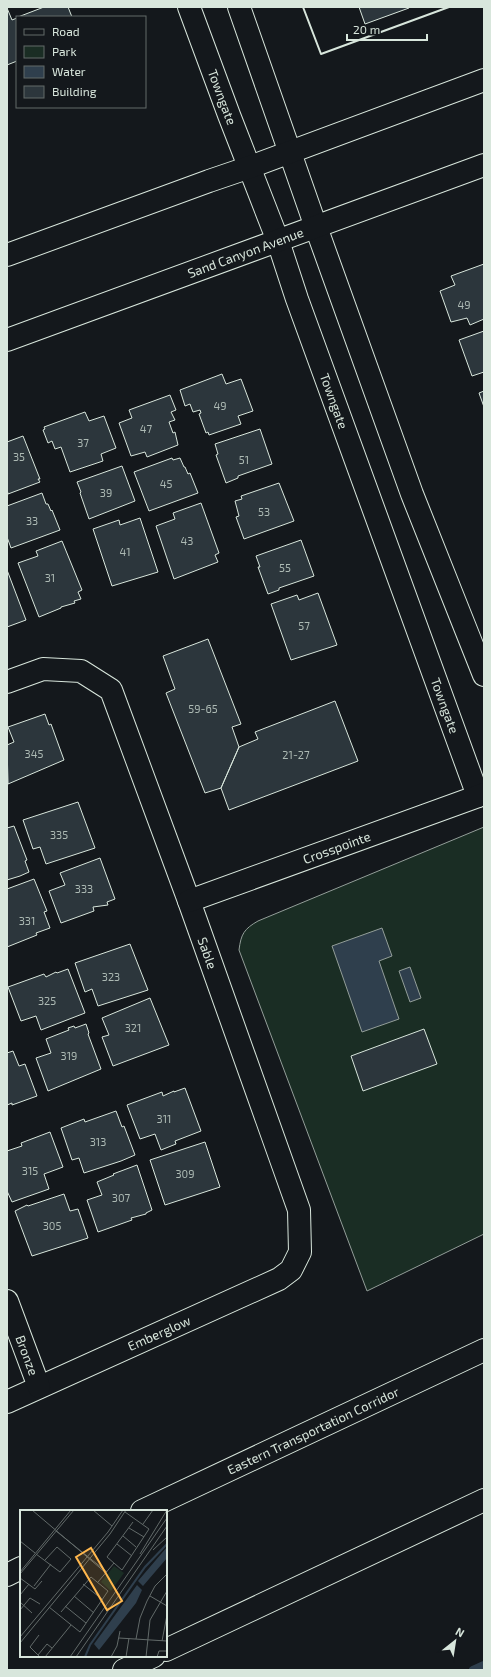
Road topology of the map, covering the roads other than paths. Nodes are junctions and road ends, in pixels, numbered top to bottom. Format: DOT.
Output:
graph roads {
  1 [pos="189,7"];
  2 [pos="239,7"];
  3 [pos="484,80"];
  4 [pos="289,152"];
  5 [pos="484,165"];
  6 [pos="250,167"];
  7 [pos="316,228"];
  8 [pos="278,241"];
  9 [pos="7,255"];
  10 [pos="7,340"];
  11 [pos="484,675"];
  12 [pos="7,682"];
  13 [pos="481,795"];
  14 [pos="189,901"];
  15 [pos="300,1252"];
  16 [pos="7,1301"];
  17 [pos="484,1350"];
  18 [pos="39,1387"];
  19 [pos="7,1402"];
  20 [pos="484,1500"];
  21 [pos="144,1510"];
  22 [pos="20,1568"];
  23 [pos="7,1575"];
  24 [pos="167,1650"];
  25 [pos="152,1657"];
  26 [pos="124,1670"];
  1 -- 6 [label="main road, Towngate"];
  2 -- 4 [label="main road"];
  3 -- 4 [label="main road"];
  4 -- 6 [label="main road"];
  4 -- 7 [label="main road"];
  5 -- 7 [label="main road, Sand Canyon Avenue"];
  6 -- 8 [label="main road, Towngate"];
  6 -- 9 [label="main road"];
  7 -- 8 [label="main road, Sand Canyon Avenue"];
  7 -- 11 [label="main road"];
  8 -- 10 [label="main road, Sand Canyon Avenue"];
  8 -- 13 [label="main road, Towngate"];
  12 -- 14 [label="main road, Sable"];
  13 -- 14 [label="main road, Crosspointe"];
  14 -- 15 [label="main road, Sable"];
  15 -- 18 [label="main road, Emberglow"];
  16 -- 18 [label="main road, Bronze"];
  17 -- 21 [label="main road, Eastern Transportation Corridor"];
  18 -- 19 [label="main road, Emberglow"];
  20 -- 24 [label="main road"];
  22 -- 23 [label="main road"];
  25 -- 26 [label="main road"];
}
